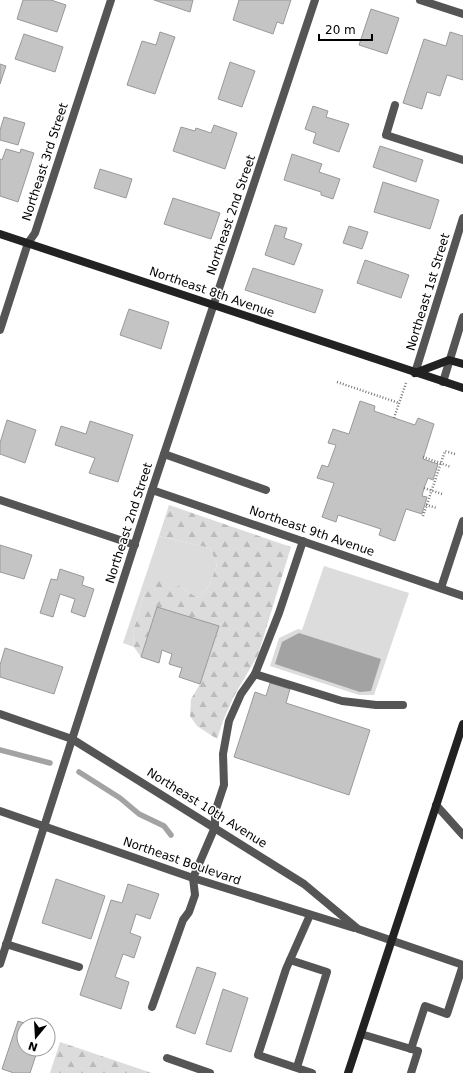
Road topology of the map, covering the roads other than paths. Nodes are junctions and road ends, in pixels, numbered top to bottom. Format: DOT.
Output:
graph roads {
  1 [pos="111,0"];
  2 [pos="315,0"];
  3 [pos="420,0"];
  4 [pos="463,14"];
  5 [pos="395,105"];
  6 [pos="463,160"];
  7 [pos="463,218"];
  8 [pos="0,234"];
  9 [pos="28,243"];
  10 [pos="213,304"];
  11 [pos="463,317"];
  12 [pos="0,330"];
  13 [pos="450,360"];
  14 [pos="463,364"];
  15 [pos="415,373"];
  16 [pos="443,382"];
  17 [pos="463,388"];
  18 [pos="164,454"];
  19 [pos="152,490"];
  20 [pos="266,490"];
  21 [pos="0,500"];
  22 [pos="463,520"];
  23 [pos="303,541"];
  24 [pos="135,545"];
  25 [pos="441,588"];
  26 [pos="463,596"];
  27 [pos="255,674"];
  28 [pos="404,705"];
  29 [pos="0,714"];
  30 [pos="463,724"];
  31 [pos="72,739"];
  32 [pos="436,805"];
  33 [pos="0,811"];
  34 [pos="43,826"];
  35 [pos="215,828"];
  36 [pos="463,835"];
  37 [pos="193,878"];
  38 [pos="310,915"];
  39 [pos="358,929"];
  40 [pos="391,940"];
  41 [pos="6,944"];
  42 [pos="290,960"];
  43 [pos="0,964"];
  44 [pos="463,965"];
  45 [pos="79,967"];
  46 [pos="152,1008"];
  47 [pos="361,1034"];
  48 [pos="411,1049"];
  49 [pos="167,1058"];
  50 [pos="297,1067"];
  51 [pos="210,1073"];
  52 [pos="312,1073"];
  53 [pos="348,1073"];
  54 [pos="411,1073"];
  1 -- 9 [label="street, Northeast 3rd Street"];
  2 -- 10 [label="street, Northeast 2nd Street"];
  3 -- 4 [label="street"];
  5 -- 6 [label="street"];
  7 -- 15 [label="street, Northeast 1st Street"];
  8 -- 9 [label="street, Northeast 8th Avenue"];
  9 -- 10 [label="street, Northeast 8th Avenue"];
  9 -- 12 [label="street, Northeast 3rd Street"];
  10 -- 15 [label="street, Northeast 8th Avenue"];
  10 -- 18 [label="street, Northeast 2nd Street"];
  11 -- 13 [label="street"];
  13 -- 14 [label="street"];
  13 -- 15 [label="street"];
  13 -- 16 [label="street"];
  15 -- 16 [label="street, Northeast 8th Avenue"];
  16 -- 17 [label="street, Northeast 8th Avenue"];
  18 -- 19 [label="street, Northeast 2nd Street"];
  18 -- 20 [label="street"];
  19 -- 23 [label="street, Northeast 9th Avenue"];
  19 -- 24 [label="street, Northeast 2nd Street"];
  21 -- 24 [label="street"];
  22 -- 25 [label="street"];
  23 -- 25 [label="street, Northeast 9th Avenue"];
  23 -- 27 [label="street"];
  24 -- 31 [label="street, Northeast 2nd Street"];
  25 -- 26 [label="street, Northeast 9th Avenue"];
  27 -- 28 [label="street"];
  27 -- 35 [label="street"];
  29 -- 31 [label="street, Northeast 10th Avenue"];
  30 -- 32 [label="street"];
  31 -- 34 [label="street, Northeast 2nd Street"];
  31 -- 35 [label="street, Northeast 10th Avenue"];
  32 -- 36 [label="street"];
  32 -- 40 [label="street"];
  33 -- 34 [label="street, Northeast Boulevard"];
  34 -- 37 [label="street, Northeast Boulevard"];
  34 -- 41 [label="street, Northeast 2nd Street"];
  35 -- 37 [label="street"];
  35 -- 39 [label="street, Northeast 10th Avenue"];
  37 -- 38 [label="street, Northeast Boulevard"];
  37 -- 46 [label="street"];
  38 -- 39 [label="street, Northeast Boulevard"];
  38 -- 42 [label="street"];
  39 -- 40 [label="street, Northeast 10th Avenue"];
  40 -- 44 [label="street, Northeast 10th Avenue"];
  40 -- 47 [label="street"];
  41 -- 43 [label="street, Northeast 2nd Street"];
  41 -- 45 [label="street"];
  42 -- 50 [label="street"];
  42 -- 50 [label="street"];
  44 -- 48 [label="street"];
  47 -- 48 [label="street"];
  47 -- 53 [label="street"];
  48 -- 54 [label="street"];
  49 -- 51 [label="street"];
  50 -- 52 [label="street"];
}
